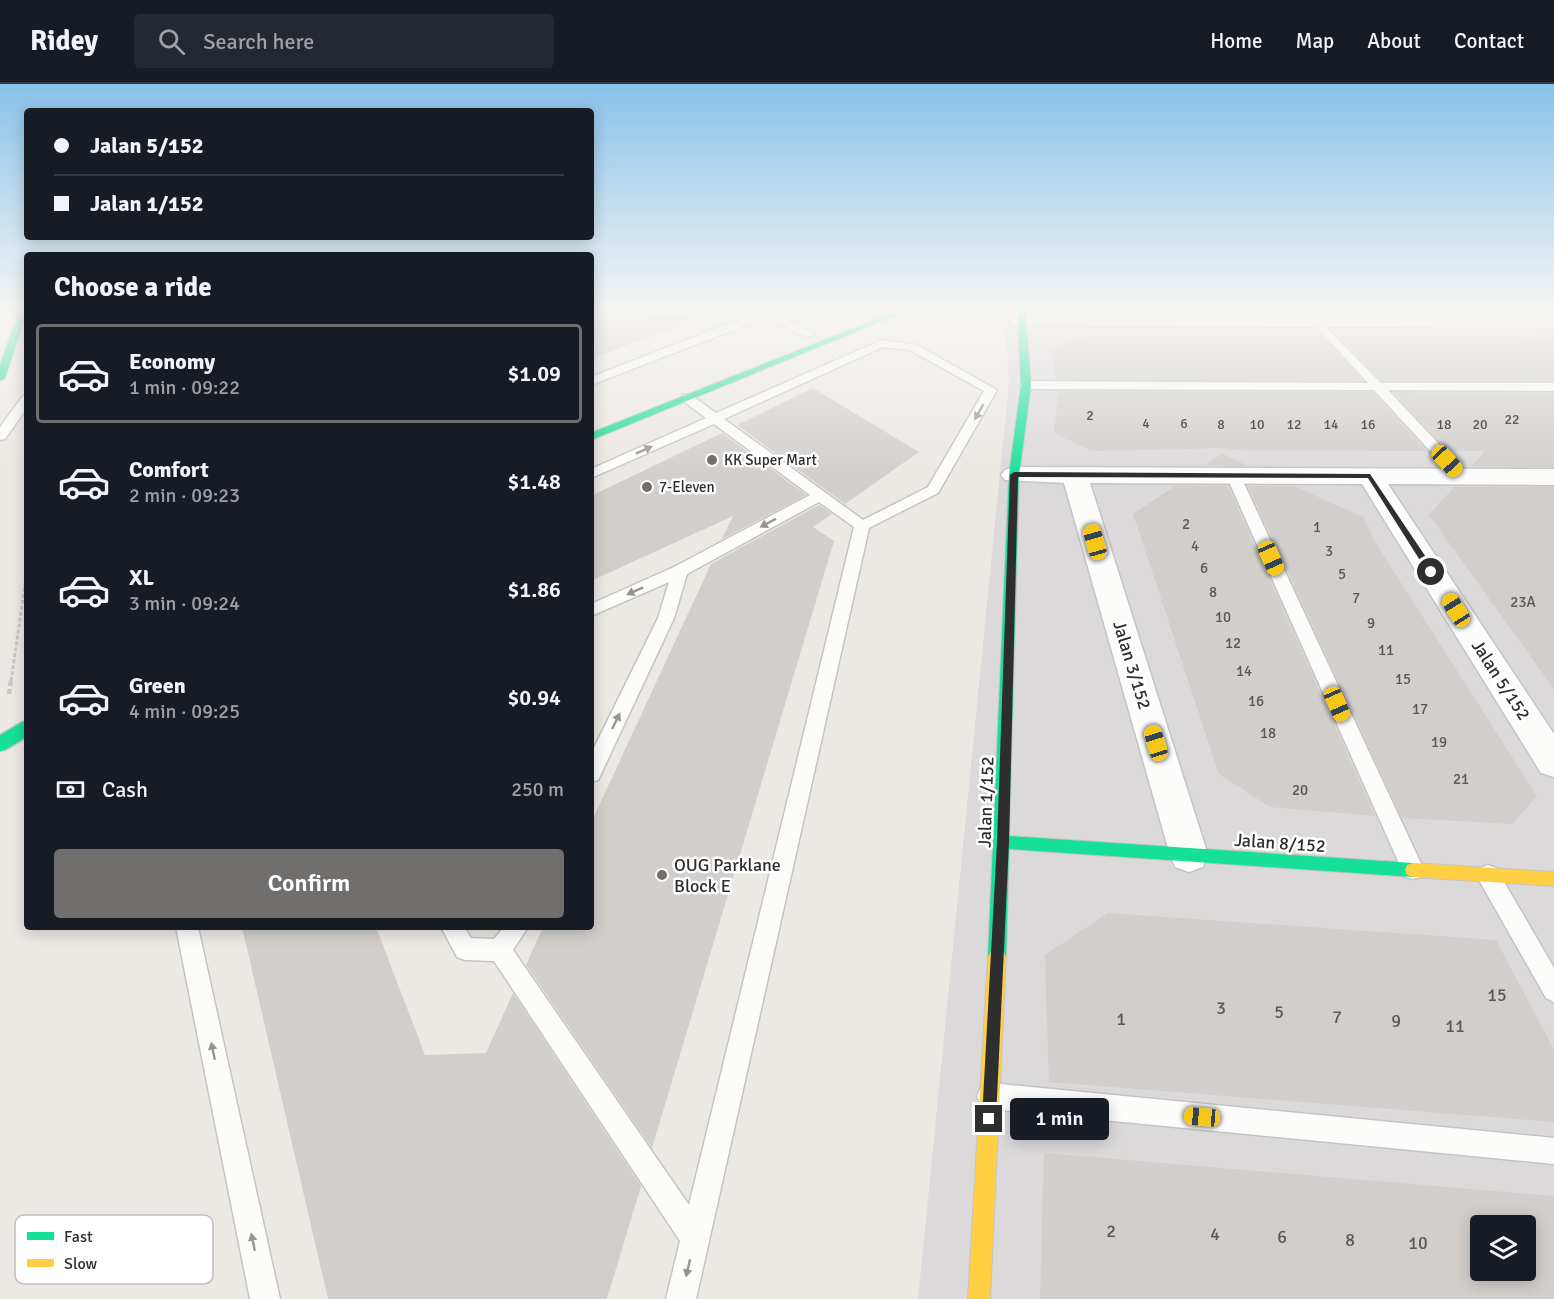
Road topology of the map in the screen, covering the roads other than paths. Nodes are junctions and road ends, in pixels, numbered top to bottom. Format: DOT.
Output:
graph roads {
  1 [pos="630,365"];
  2 [pos="735,365"];
  3 [pos="770,365"];
  4 [pos="834,365"];
  5 [pos="945,365"];
  6 [pos="1025,365"];
  7 [pos="1360,365"];
  8 [pos="594,380"];
  9 [pos="1026,385"];
  10 [pos="1377,386"];
  11 [pos="1554,387"];
  12 [pos="675,389"];
  13 [pos="687,398"];
  14 [pos="24,403"];
  15 [pos="713,419"];
  16 [pos="594,421"];
  17 [pos="0,436"];
  18 [pos="594,436"];
  19 [pos="594,473"];
  20 [pos="1014,475"];
  21 [pos="1075,475"];
  22 [pos="1233,475"];
  23 [pos="1370,476"];
  24 [pos="1461,476"];
  25 [pos="1554,477"];
  26 [pos="819,496"];
  27 [pos="862,526"];
  28 [pos="680,571"];
  29 [pos="594,609"];
  30 [pos="24,730"];
  31 [pos="0,744"];
  32 [pos="1554,763"];
  33 [pos="594,768"];
  34 [pos="1003,842"];
  35 [pos="1189,855"];
  36 [pos="1413,870"];
  37 [pos="1488,875"];
  38 [pos="1554,879"];
  39 [pos="188,930"];
  40 [pos="454,930"];
  41 [pos="515,930"];
  42 [pos="500,950"];
  43 [pos="1554,990"];
  44 [pos="990,1096"];
  45 [pos="1554,1151"];
  46 [pos="695,1238"];
  47 [pos="265,1299"];
  48 [pos="681,1299"];
  49 [pos="979,1299"];
  1 -- 8 [label="lane"];
  2 -- 12 [label="main road"];
  3 -- 13 [label="main road"];
  15 -- 4 [label="lane, one-way"];
  5 -- 27 [label="lane, one-way"];
  6 -- 9 [label="main road, Jalan 1/152"];
  7 -- 10 [label="lane"];
  9 -- 10 [label="lane"];
  9 -- 20 [label="main road, Jalan 1/152"];
  10 -- 11 [label="lane"];
  10 -- 24 [label="lane"];
  12 -- 13 [label="main road"];
  12 -- 16 [label="main road"];
  13 -- 15 [label="lane"];
  13 -- 18 [label="main road"];
  14 -- 17 [label="lane"];
  19 -- 15 [label="lane, one-way"];
  15 -- 26 [label="lane"];
  20 -- 21 [label="street"];
  20 -- 34 [label="main road, Jalan 1/152"];
  21 -- 22 [label="street"];
  21 -- 35 [label="street, Jalan 3/152"];
  22 -- 23 [label="street"];
  22 -- 36 [label="lane"];
  23 -- 24 [label="street"];
  23 -- 32 [label="street, Jalan 5/152"];
  24 -- 25 [label="street"];
  26 -- 27 [label="lane"];
  26 -- 28 [label="lane, one-way"];
  27 -- 46 [label="lane"];
  28 -- 29 [label="lane, one-way"];
  33 -- 28 [label="lane, one-way"];
  30 -- 31 [label="main road, bridge"];
  34 -- 35 [label="main road, Jalan 8/152"];
  34 -- 44 [label="main road, Jalan 1/152"];
  35 -- 36 [label="main road, Jalan 8/152"];
  36 -- 37 [label="main road, Jalan 8/152"];
  37 -- 38 [label="main road, Jalan 8/152"];
  37 -- 43 [label="lane"];
  47 -- 39 [label="lane, one-way"];
  40 -- 42 [label="lane"];
  41 -- 42 [label="lane"];
  42 -- 46 [label="lane"];
  44 -- 45 [label="lane"];
  44 -- 49 [label="main road, Jalan 1/152"];
  46 -- 48 [label="lane, one-way"];
}
